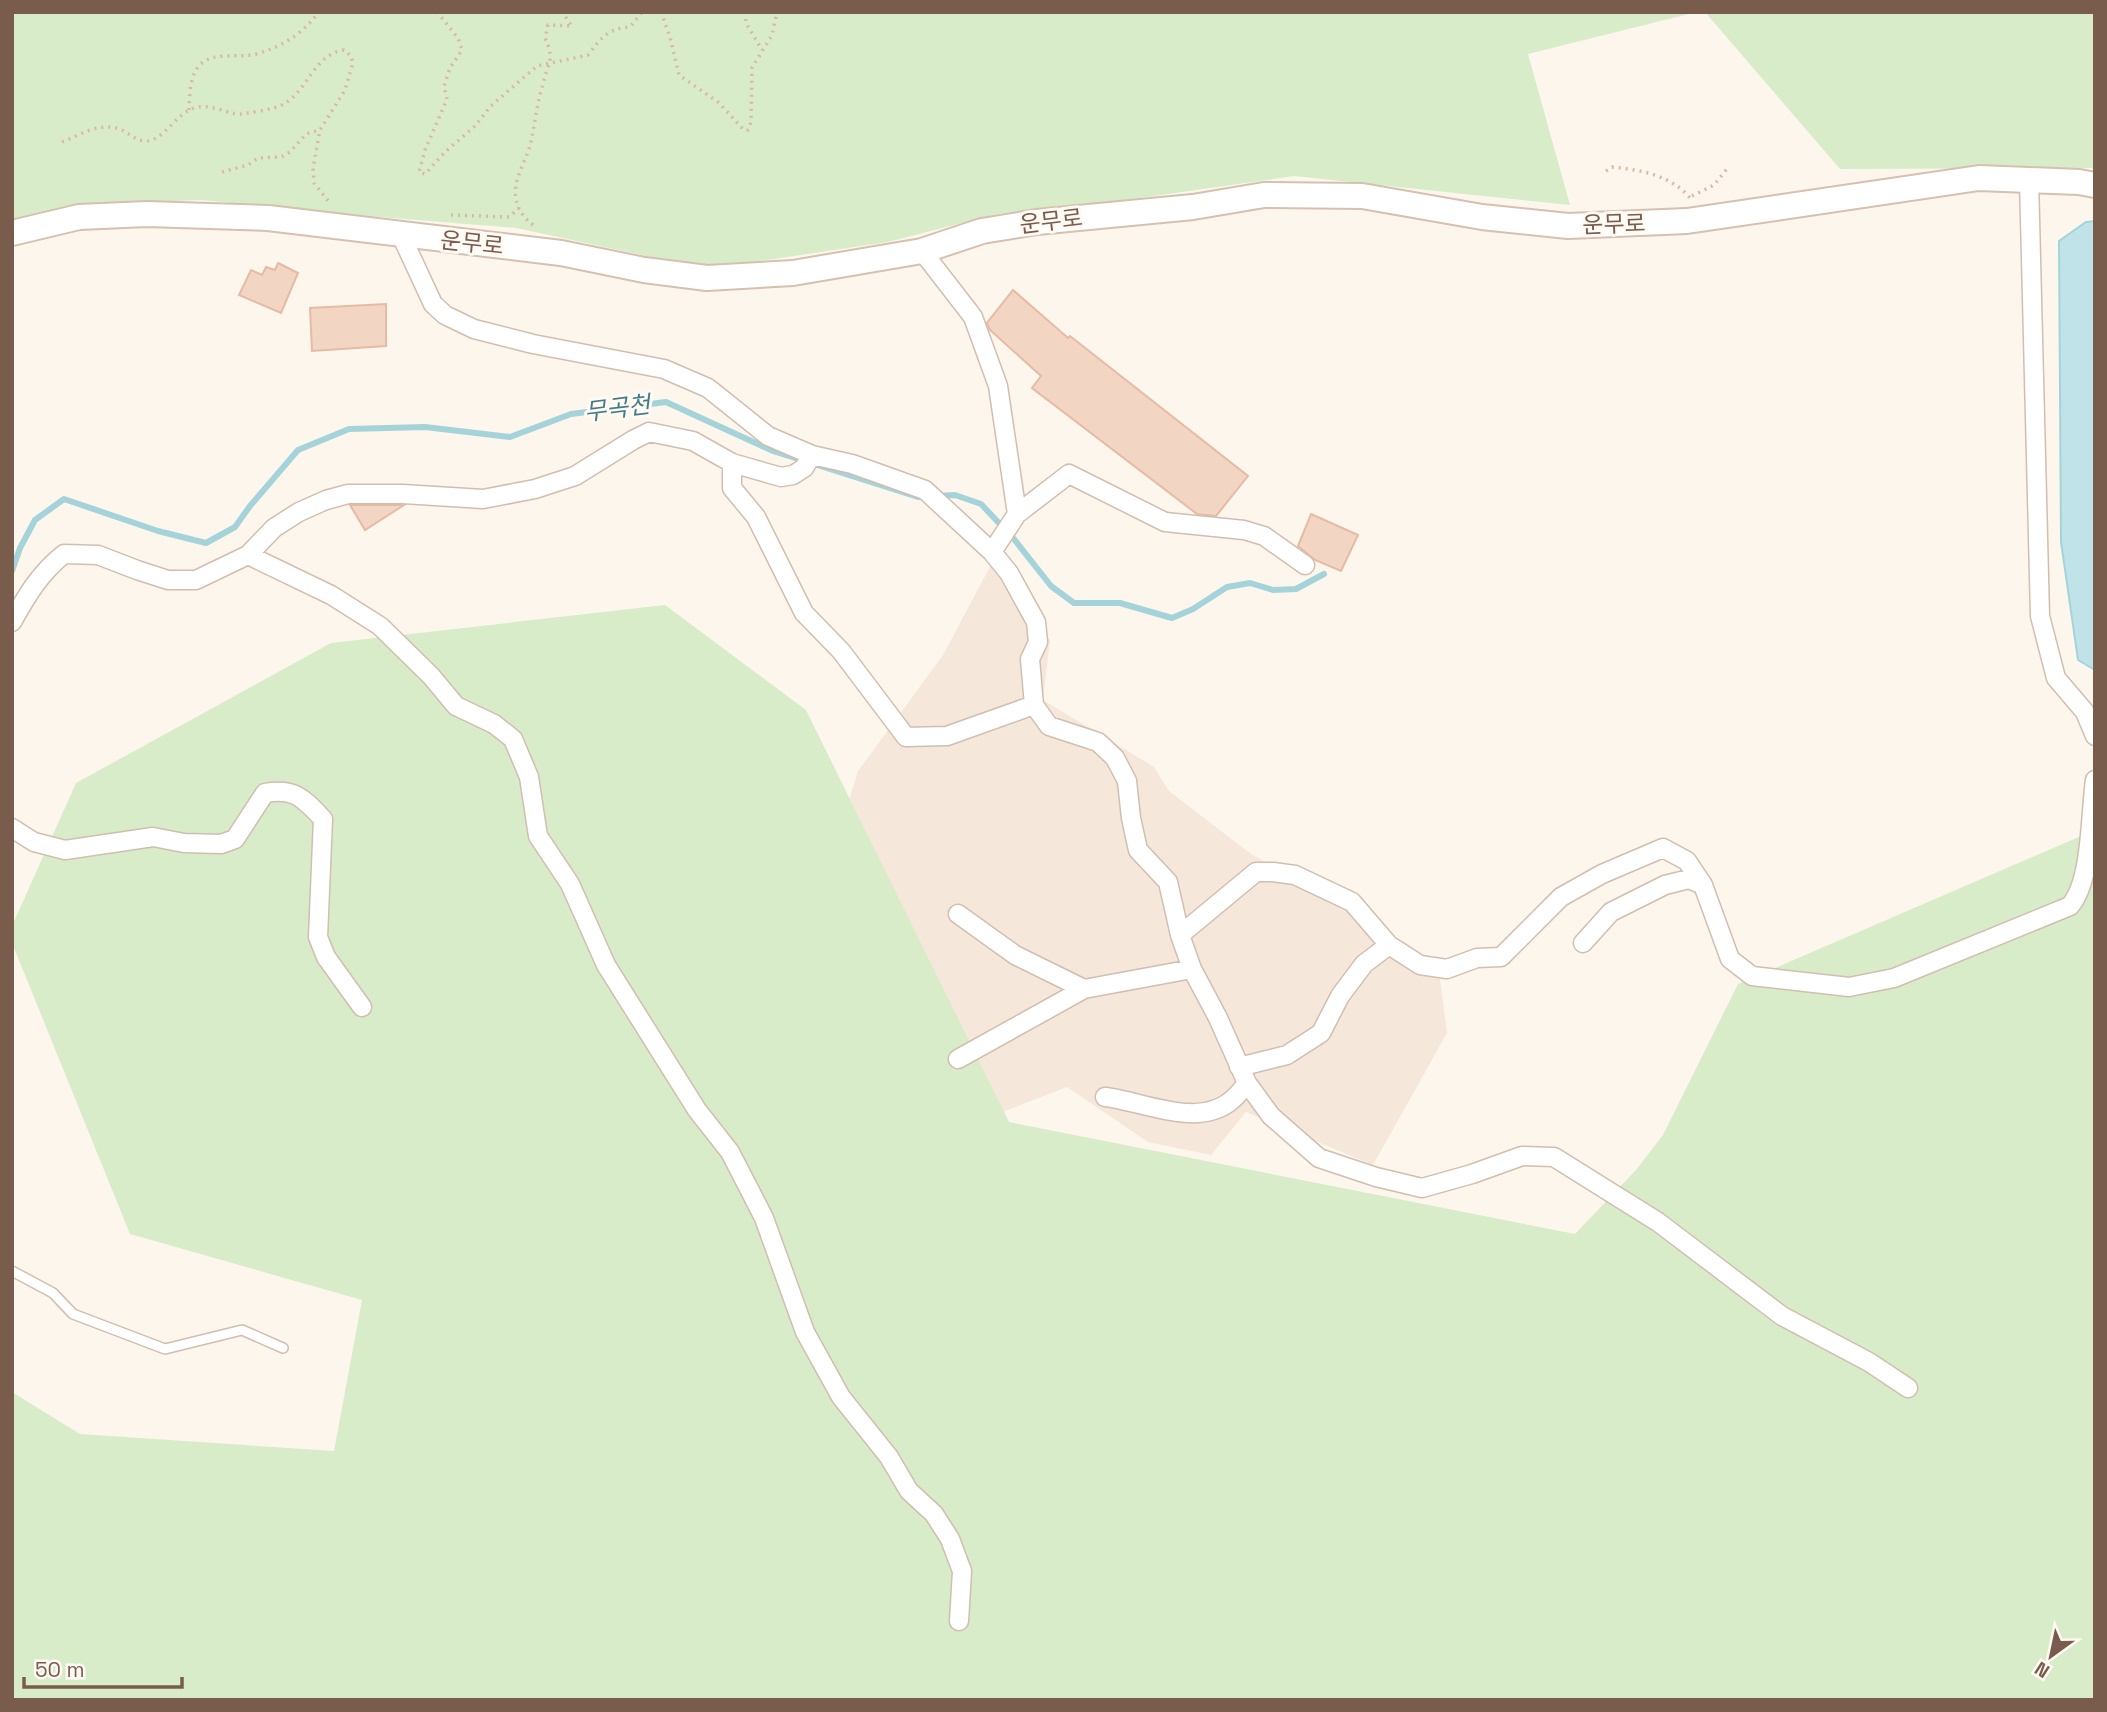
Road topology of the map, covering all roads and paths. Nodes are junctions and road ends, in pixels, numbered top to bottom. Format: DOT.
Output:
graph roads {
  1 [pos="319,12"];
  2 [pos="437,12"];
  3 [pos="562,12"];
  4 [pos="642,12"];
  5 [pos="661,12"];
  6 [pos="745,12"];
  7 [pos="777,12"];
  8 [pos="762,50"];
  9 [pos="550,65"];
  10 [pos="189,110"];
  11 [pos="320,130"];
  12 [pos="62,142"];
  13 [pos="1727,169"];
  14 [pos="1606,171"];
  15 [pos="222,172"];
  16 [pos="2029,179"];
  17 [pos="2095,185"];
  18 [pos="339,207"];
  19 [pos="519,208"];
  20 [pos="1689,209"];
  21 [pos="450,215"];
  22 [pos="12,233"];
  23 [pos="401,235"];
  24 [pos="922,251"];
  25 [pos="561,253"];
  26 [pos="808,461"];
  27 [pos="732,463"];
  28 [pos="1017,514"];
  29 [pos="992,552"];
  30 [pos="248,555"];
  31 [pos="1305,565"];
  32 [pos="12,622"];
  33 [pos="1034,705"];
  34 [pos="2095,736"];
  35 [pos="2095,780"];
  36 [pos="12,828"];
  37 [pos="1703,886"];
  38 [pos="958,914"];
  39 [pos="1180,935"];
  40 [pos="1583,943"];
  41 [pos="1389,946"];
  42 [pos="1192,969"];
  43 [pos="1084,989"];
  44 [pos="362,1007"];
  45 [pos="958,1059"];
  46 [pos="1243,1075"];
  47 [pos="1105,1097"];
  48 [pos="12,1271"];
  49 [pos="283,1348"];
  50 [pos="1908,1388"];
  51 [pos="959,1621"];
  1 -- 10 [label="path"];
  2 -- 9 [label="path"];
  3 -- 9 [label="path"];
  4 -- 9 [label="path"];
  5 -- 8 [label="path"];
  6 -- 8 [label="path"];
  7 -- 8 [label="path"];
  9 -- 19 [label="path"];
  10 -- 11 [label="path"];
  10 -- 12 [label="path"];
  11 -- 15 [label="path"];
  11 -- 18 [label="path"];
  13 -- 20 [label="path"];
  14 -- 20 [label="path"];
  16 -- 17 [label="street, 운무로"];
  16 -- 20 [label="street, 운무로"];
  16 -- 34 [label="street"];
  19 -- 21 [label="path"];
  19 -- 25 [label="path"];
  20 -- 24 [label="street, 운무로"];
  22 -- 23 [label="street, 운무로"];
  23 -- 25 [label="street, 운무로"];
  23 -- 26 [label="street"];
  24 -- 25 [label="street, 운무로"];
  24 -- 28 [label="street"];
  26 -- 27 [label="street"];
  26 -- 29 [label="street"];
  27 -- 30 [label="street"];
  27 -- 33 [label="street"];
  28 -- 29 [label="street"];
  28 -- 31 [label="street"];
  29 -- 33 [label="street"];
  30 -- 32 [label="street"];
  30 -- 51 [label="street"];
  33 -- 39 [label="street"];
  35 -- 37 [label="street"];
  36 -- 44 [label="street"];
  37 -- 40 [label="street"];
  37 -- 41 [label="street"];
  38 -- 43 [label="street"];
  39 -- 41 [label="street"];
  39 -- 42 [label="street"];
  41 -- 46 [label="street"];
  42 -- 43 [label="street"];
  42 -- 46 [label="street"];
  43 -- 45 [label="street"];
  46 -- 47 [label="street"];
  46 -- 50 [label="street"];
  48 -- 49 [label="lane"];
}
